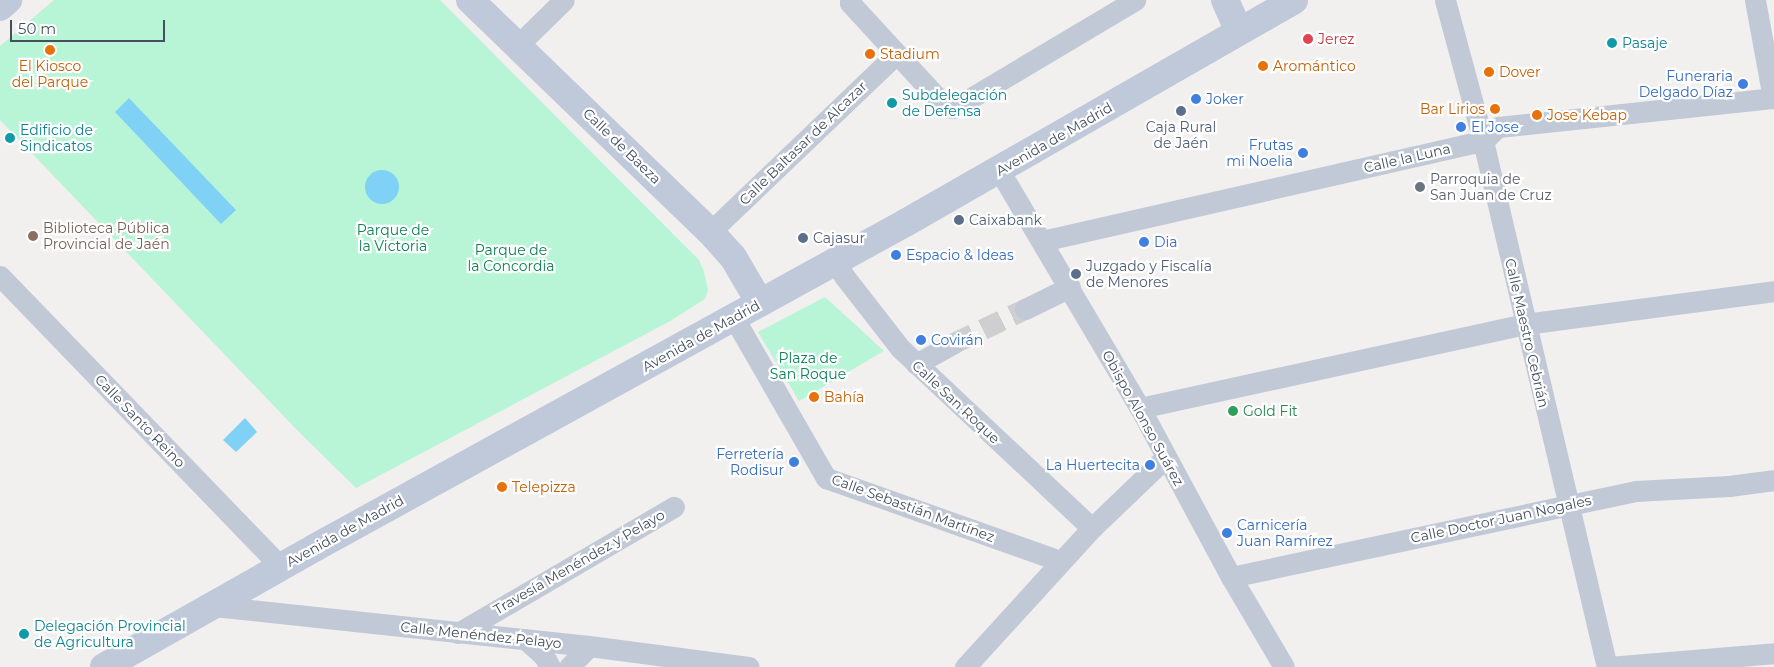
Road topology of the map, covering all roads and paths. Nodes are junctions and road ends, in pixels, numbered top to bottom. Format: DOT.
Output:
graph roads {
  1 [pos="8,0"];
  2 [pos="470,0"];
  3 [pos="564,0"];
  4 [pos="1135,0"];
  5 [pos="1225,0"];
  6 [pos="1294,0"];
  7 [pos="1445,0"];
  8 [pos="851,2"];
  9 [pos="0,7"];
  10 [pos="1763,11"];
  11 [pos="1239,31"];
  12 [pos="518,45"];
  13 [pos="896,54"];
  14 [pos="1773,98"];
  15 [pos="1482,141"];
  16 [pos="999,170"];
  17 [pos="710,232"];
  18 [pos="1042,240"];
  19 [pos="836,262"];
  20 [pos="2,284"];
  21 [pos="1070,287"];
  22 [pos="1774,291"];
  23 [pos="760,304"];
  24 [pos="1025,309"];
  25 [pos="734,318"];
  26 [pos="1525,324"];
  27 [pos="954,343"];
  28 [pos="916,364"];
  29 [pos="1140,408"];
  30 [pos="1165,458"];
  31 [pos="1774,480"];
  32 [pos="1567,504"];
  33 [pos="674,507"];
  34 [pos="1092,528"];
  35 [pos="1060,561"];
  36 [pos="280,566"];
  37 [pos="1232,577"];
  38 [pos="214,606"];
  39 [pos="458,633"];
  40 [pos="525,639"];
  41 [pos="589,646"];
  42 [pos="1774,653"];
  43 [pos="104,667"];
  44 [pos="550,667"];
  45 [pos="570,667"];
  46 [pos="749,667"];
  47 [pos="965,667"];
  48 [pos="1284,667"];
  49 [pos="1608,667"];
  1 -- 9 [label="street"];
  2 -- 12 [label="street, Calle de Baeza"];
  3 -- 12 [label="street"];
  4 -- 13 [label="street"];
  5 -- 11 [label="street"];
  6 -- 11 [label="street, Avenida de Madrid"];
  7 -- 15 [label="street, Calle Maestro Cebrián"];
  8 -- 13 [label="street"];
  10 -- 14 [label="street"];
  11 -- 16 [label="street, Avenida de Madrid"];
  12 -- 17 [label="street, Calle de Baeza"];
  13 -- 17 [label="street, Calle Baltasar de Alcazar"];
  14 -- 15 [label="street, Calle la Luna"];
  15 -- 18 [label="street, Calle la Luna"];
  15 -- 26 [label="street, Calle Maestro Cebrián"];
  16 -- 18 [label="street, Obispo Alonso Suárez"];
  16 -- 19 [label="street, Avenida de Madrid"];
  17 -- 23 [label="street, Calle de Baeza"];
  18 -- 21 [label="street, Obispo Alonso Suárez"];
  19 -- 23 [label="street, Avenida de Madrid"];
  19 -- 28 [label="street, Calle San Roque"];
  20 -- 36 [label="street, Calle Santo Reino"];
  21 -- 24 [label="street"];
  21 -- 29 [label="street, Obispo Alonso Suárez"];
  22 -- 26 [label="street"];
  23 -- 25 [label="street, Avenida de Madrid"];
  25 -- 35 [label="street, Calle Sebastián Martínez"];
  25 -- 36 [label="street, Avenida de Madrid"];
  26 -- 29 [label="street"];
  26 -- 32 [label="street, Calle Maestro Cebrián"];
  27 -- 28 [label="street"];
  28 -- 34 [label="street, Calle San Roque"];
  29 -- 30 [label="street, Obispo Alonso Suárez"];
  30 -- 34 [label="street"];
  30 -- 37 [label="street, Obispo Alonso Suárez"];
  31 -- 32 [label="street, Calle Doctor Juan Nogales"];
  32 -- 37 [label="street, Calle Doctor Juan Nogales"];
  32 -- 49 [label="street, Calle Maestro Cebrián"];
  33 -- 39 [label="street, Travesía Menéndez y Pelayo"];
  34 -- 35 [label="street"];
  35 -- 47 [label="street"];
  36 -- 38 [label="street, Avenida de Madrid"];
  37 -- 48 [label="street, Obispo Alonso Suárez"];
  38 -- 39 [label="street, Calle Menéndez Pelayo"];
  38 -- 43 [label="street, Avenida de Madrid"];
  39 -- 40 [label="street, Calle Menéndez Pelayo"];
  40 -- 41 [label="street, Calle Menéndez Pelayo"];
  40 -- 44 [label="street"];
  41 -- 45 [label="street"];
  41 -- 46 [label="street, Calle Menéndez Pelayo"];
  42 -- 49 [label="street"];
}
